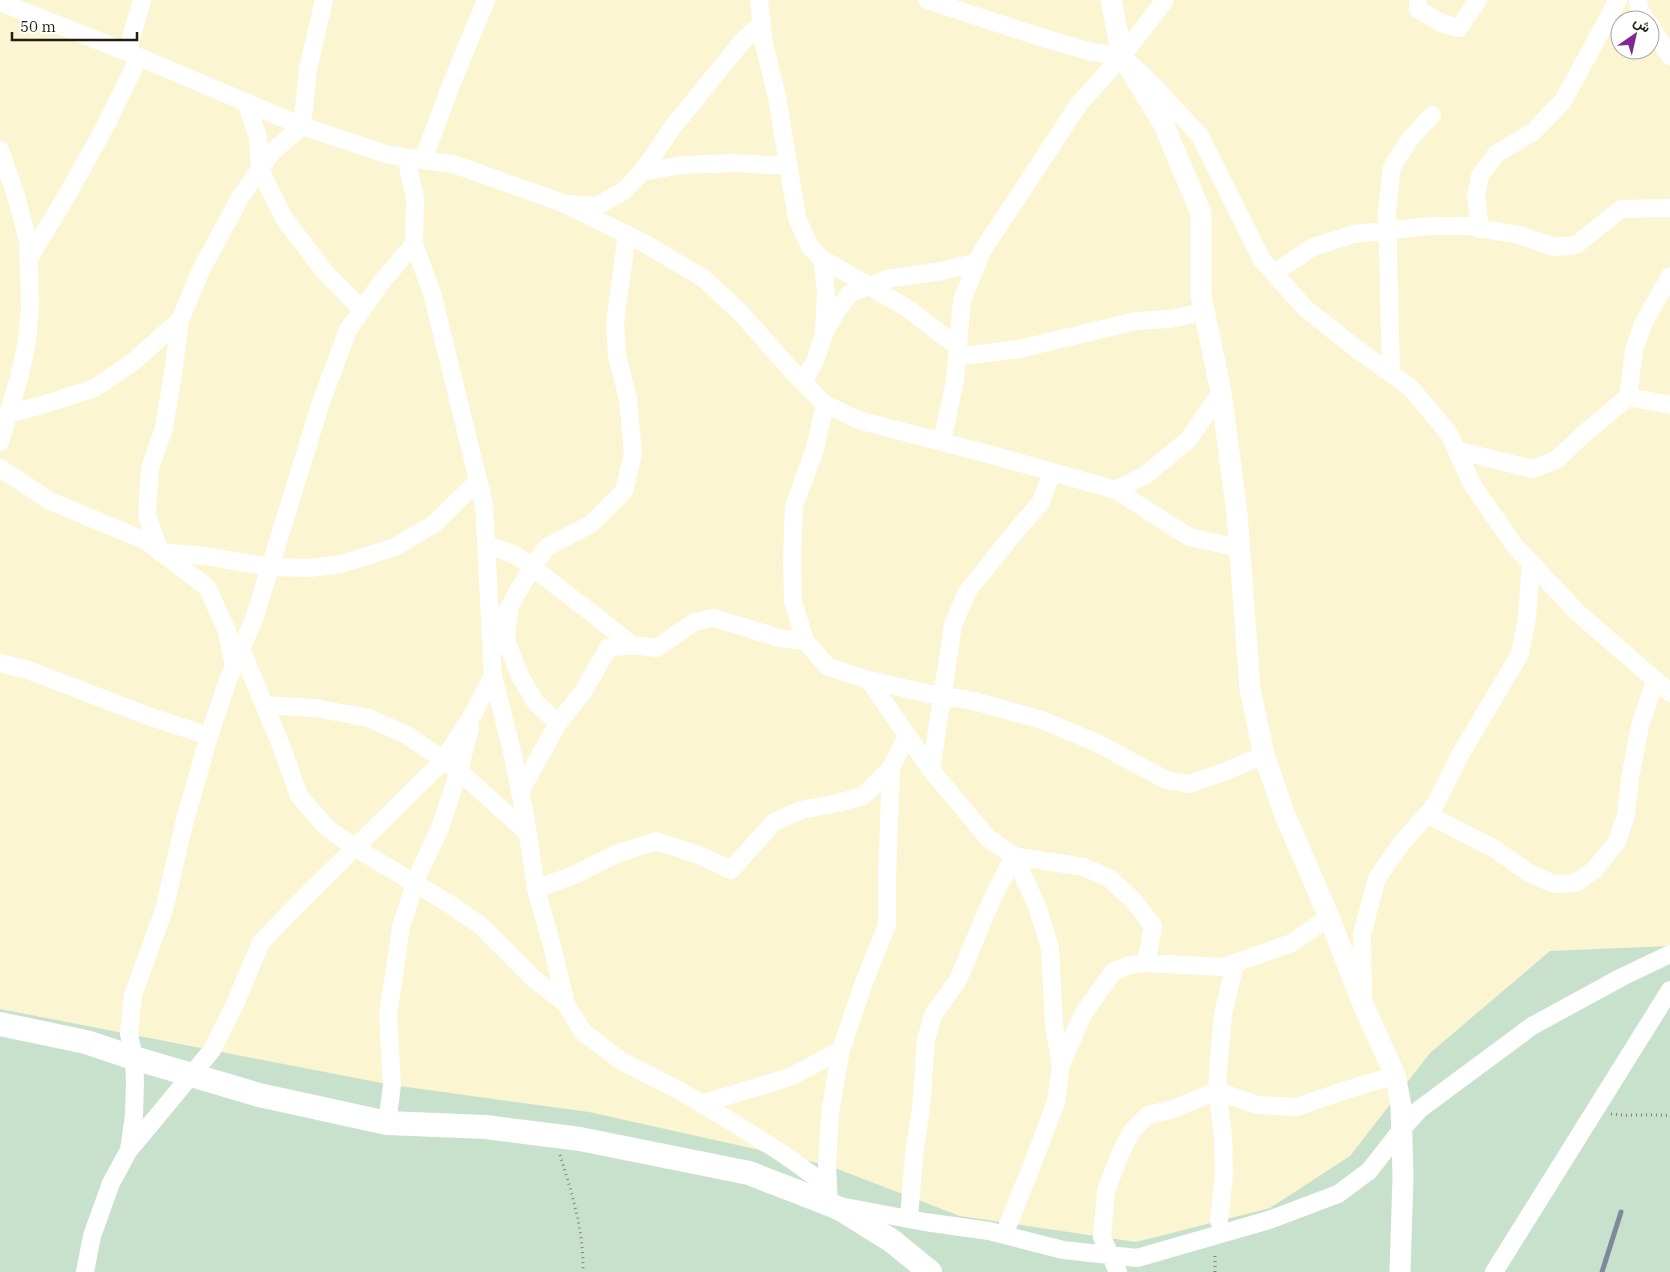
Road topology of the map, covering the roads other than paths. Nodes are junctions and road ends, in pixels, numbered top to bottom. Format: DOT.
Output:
graph roads {
  1 [pos="486,0"];
  2 [pos="759,0"];
  3 [pos="927,0"];
  4 [pos="1111,0"];
  5 [pos="1166,0"];
  6 [pos="1418,0"];
  7 [pos="1478,0"];
  8 [pos="1618,0"];
  9 [pos="323,1"];
  10 [pos="0,2"];
  11 [pos="140,2"];
  12 [pos="762,23"];
  13 [pos="1660,40"];
  14 [pos="133,55"];
  15 [pos="1122,56"];
  16 [pos="1670,56"];
  17 [pos="246,102"];
  18 [pos="1432,115"];
  19 [pos="302,126"];
  20 [pos="0,150"];
  21 [pos="406,157"];
  22 [pos="423,160"];
  23 [pos="789,166"];
  24 [pos="260,170"];
  25 [pos="642,172"];
  26 [pos="0,189"];
  27 [pos="16,196"];
  28 [pos="563,203"];
  29 [pos="1670,208"];
  30 [pos="1480,229"];
  31 [pos="1388,232"];
  32 [pos="626,234"];
  33 [pos="414,244"];
  34 [pos="822,259"];
  35 [pos="28,260"];
  36 [pos="978,262"];
  37 [pos="1274,273"];
  38 [pos="1670,276"];
  39 [pos="868,286"];
  40 [pos="362,310"];
  41 [pos="1204,312"];
  42 [pos="180,320"];
  43 [pos="824,334"];
  44 [pos="957,352"];
  45 [pos="1391,374"];
  46 [pos="803,382"];
  47 [pos="1221,392"];
  48 [pos="1628,397"];
  49 [pos="825,404"];
  50 [pos="1670,405"];
  51 [pos="4,415"];
  52 [pos="0,442"];
  53 [pos="942,442"];
  54 [pos="1456,450"];
  55 [pos="0,468"];
  56 [pos="1052,473"];
  57 [pos="478,481"];
  58 [pos="1116,490"];
  59 [pos="486,544"];
  60 [pos="1240,548"];
  61 [pos="160,552"];
  62 [pos="1531,563"];
  63 [pos="270,567"];
  64 [pos="532,567"];
  65 [pos="510,604"];
  66 [pos="491,638"];
  67 [pos="805,641"];
  68 [pos="632,645"];
  69 [pos="241,649"];
  70 [pos="0,662"];
  71 [pos="234,666"];
  72 [pos="493,676"];
  73 [pos="869,680"];
  74 [pos="1655,681"];
  75 [pos="1670,693"];
  76 [pos="942,696"];
  77 [pos="264,704"];
  78 [pos="473,714"];
  79 [pos="558,722"];
  80 [pos="209,736"];
  81 [pos="907,736"];
  82 [pos="1264,755"];
  83 [pos="442,761"];
  84 [pos="891,768"];
  85 [pos="931,770"];
  86 [pos="459,771"];
  87 [pos="520,792"];
  88 [pos="1427,814"];
  89 [pos="528,833"];
  90 [pos="354,847"];
  91 [pos="1014,856"];
  92 [pos="415,884"];
  93 [pos="536,889"];
  94 [pos="1329,917"];
  95 [pos="1670,954"];
  96 [pos="1235,962"];
  97 [pos="1146,963"];
  98 [pos="1670,990"];
  99 [pos="566,1004"];
  100 [pos="1364,1007"];
  101 [pos="0,1024"];
  102 [pos="842,1050"];
  103 [pos="134,1058"];
  104 [pos="1061,1065"];
  105 [pos="1395,1075"];
  106 [pos="192,1076"];
  107 [pos="1217,1091"];
  108 [pos="701,1104"];
  109 [pos="387,1123"];
  110 [pos="1402,1129"];
  111 [pos="129,1150"];
  112 [pos="828,1195"];
  113 [pos="909,1218"];
  114 [pos="1219,1221"];
  115 [pos="1004,1235"];
  116 [pos="1109,1255"];
  117 [pos="85,1272"];
  118 [pos="930,1272"];
  119 [pos="1118,1272"];
  120 [pos="1400,1272"];
  121 [pos="1494,1272"];
  1 -- 22 [label="street"];
  2 -- 12 [label="street"];
  3 -- 15 [label="street"];
  4 -- 15 [label="street"];
  5 -- 15 [label="street"];
  6 -- 7 [label="street"];
  8 -- 30 [label="street"];
  9 -- 19 [label="street"];
  10 -- 14 [label="street"];
  11 -- 14 [label="street"];
  12 -- 23 [label="street"];
  12 -- 25 [label="street"];
  13 -- 16 [label="street"];
  14 -- 17 [label="street"];
  14 -- 35 [label="street"];
  15 -- 36 [label="street"];
  15 -- 37 [label="street"];
  15 -- 41 [label="street"];
  17 -- 19 [label="street"];
  17 -- 24 [label="street"];
  18 -- 31 [label="street"];
  19 -- 21 [label="street"];
  19 -- 24 [label="street"];
  20 -- 27 [label="street"];
  21 -- 22 [label="street"];
  21 -- 33 [label="street"];
  22 -- 28 [label="street"];
  23 -- 25 [label="street"];
  23 -- 34 [label="street"];
  24 -- 40 [label="street"];
  24 -- 42 [label="street"];
  25 -- 28 [label="street"];
  26 -- 27 [label="street"];
  27 -- 35 [label="street"];
  28 -- 32 [label="street"];
  29 -- 30 [label="street"];
  30 -- 31 [label="street"];
  31 -- 37 [label="street"];
  31 -- 45 [label="street"];
  32 -- 46 [label="street"];
  32 -- 64 [label="street"];
  33 -- 40 [label="street"];
  33 -- 57 [label="street"];
  34 -- 39 [label="street"];
  34 -- 43 [label="street"];
  35 -- 51 [label="street"];
  36 -- 39 [label="street"];
  36 -- 44 [label="street"];
  37 -- 45 [label="street"];
  38 -- 48 [label="street"];
  39 -- 43 [label="street"];
  39 -- 44 [label="street"];
  40 -- 63 [label="street"];
  41 -- 44 [label="street"];
  41 -- 47 [label="street"];
  42 -- 51 [label="street"];
  42 -- 61 [label="street"];
  43 -- 46 [label="street"];
  44 -- 53 [label="street"];
  45 -- 54 [label="street"];
  46 -- 49 [label="street"];
  47 -- 58 [label="street"];
  47 -- 60 [label="street"];
  48 -- 50 [label="street"];
  48 -- 54 [label="street"];
  49 -- 53 [label="street"];
  49 -- 67 [label="street"];
  51 -- 52 [label="street"];
  53 -- 56 [label="street"];
  54 -- 62 [label="street"];
  55 -- 61 [label="street"];
  56 -- 58 [label="street"];
  56 -- 76 [label="street"];
  57 -- 59 [label="street"];
  57 -- 63 [label="street"];
  58 -- 60 [label="street"];
  59 -- 64 [label="street"];
  59 -- 66 [label="street"];
  60 -- 82 [label="street"];
  61 -- 63 [label="street"];
  61 -- 71 [label="street"];
  62 -- 74 [label="street"];
  62 -- 88 [label="street"];
  63 -- 69 [label="street"];
  64 -- 65 [label="street"];
  64 -- 68 [label="street"];
  65 -- 66 [label="street"];
  65 -- 79 [label="street"];
  66 -- 72 [label="street"];
  67 -- 68 [label="street"];
  67 -- 73 [label="street"];
  68 -- 79 [label="street"];
  69 -- 71 [label="street"];
  69 -- 77 [label="street"];
  70 -- 80 [label="street"];
  71 -- 80 [label="street"];
  72 -- 78 [label="street"];
  72 -- 87 [label="street"];
  73 -- 76 [label="street"];
  73 -- 81 [label="street"];
  74 -- 75 [label="street"];
  74 -- 88 [label="street"];
  76 -- 82 [label="street"];
  76 -- 85 [label="street"];
  77 -- 83 [label="street"];
  77 -- 90 [label="street"];
  78 -- 83 [label="street"];
  78 -- 86 [label="street"];
  79 -- 87 [label="street"];
  80 -- 103 [label="street"];
  81 -- 84 [label="street"];
  81 -- 85 [label="street"];
  82 -- 94 [label="street"];
  83 -- 86 [label="street"];
  83 -- 90 [label="street"];
  84 -- 93 [label="street"];
  84 -- 102 [label="street"];
  85 -- 91 [label="street"];
  86 -- 89 [label="street"];
  86 -- 92 [label="street"];
  87 -- 89 [label="street"];
  88 -- 100 [label="street"];
  89 -- 93 [label="street"];
  90 -- 92 [label="street"];
  90 -- 106 [label="street"];
  91 -- 97 [label="street"];
  91 -- 104 [label="street"];
  91 -- 113 [label="street"];
  92 -- 99 [label="street"];
  92 -- 109 [label="street"];
  93 -- 99 [label="street"];
  94 -- 96 [label="street"];
  94 -- 100 [label="street"];
  95 -- 110 [label="street"];
  96 -- 97 [label="street"];
  96 -- 107 [label="street"];
  97 -- 104 [label="street"];
  98 -- 121 [label="street"];
  99 -- 108 [label="street"];
  100 -- 105 [label="street"];
  101 -- 103 [label="main road"];
  102 -- 108 [label="street"];
  102 -- 112 [label="street"];
  103 -- 106 [label="main road"];
  103 -- 111 [label="street"];
  104 -- 115 [label="street"];
  105 -- 107 [label="street"];
  105 -- 110 [label="street"];
  106 -- 109 [label="main road"];
  106 -- 111 [label="street"];
  107 -- 114 [label="street"];
  107 -- 116 [label="street"];
  108 -- 112 [label="street"];
  109 -- 112 [label="main road"];
  110 -- 116 [label="street"];
  110 -- 120 [label="street"];
  111 -- 117 [label="street"];
  112 -- 113 [label="street"];
  112 -- 118 [label="main road"];
  113 -- 115 [label="street"];
  115 -- 116 [label="street"];
  116 -- 119 [label="street"];
}
